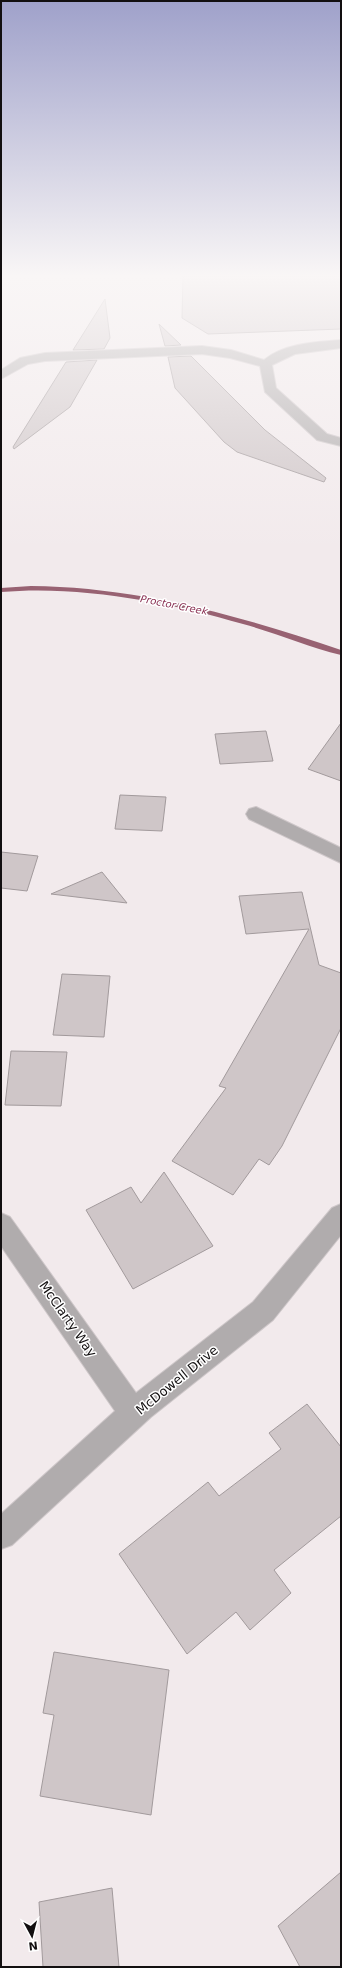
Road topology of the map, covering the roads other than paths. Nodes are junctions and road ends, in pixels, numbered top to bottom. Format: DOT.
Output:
graph roads {
  1 [pos="13,368"];
  2 [pos="267,368"];
  3 [pos="1,375"];
  4 [pos="341,442"];
  5 [pos="256,814"];
  6 [pos="341,856"];
  7 [pos="341,1216"];
  8 [pos="1,1225"];
  9 [pos="134,1414"];
  10 [pos="1,1534"];
  1 -- 3 [label="street"];
  2 -- 4 [label="street"];
  5 -- 6 [label="street"];
  7 -- 9 [label="street, McDowell Drive"];
  8 -- 9 [label="street, McClarty Way"];
  9 -- 10 [label="street, McDowell Drive"];
}
